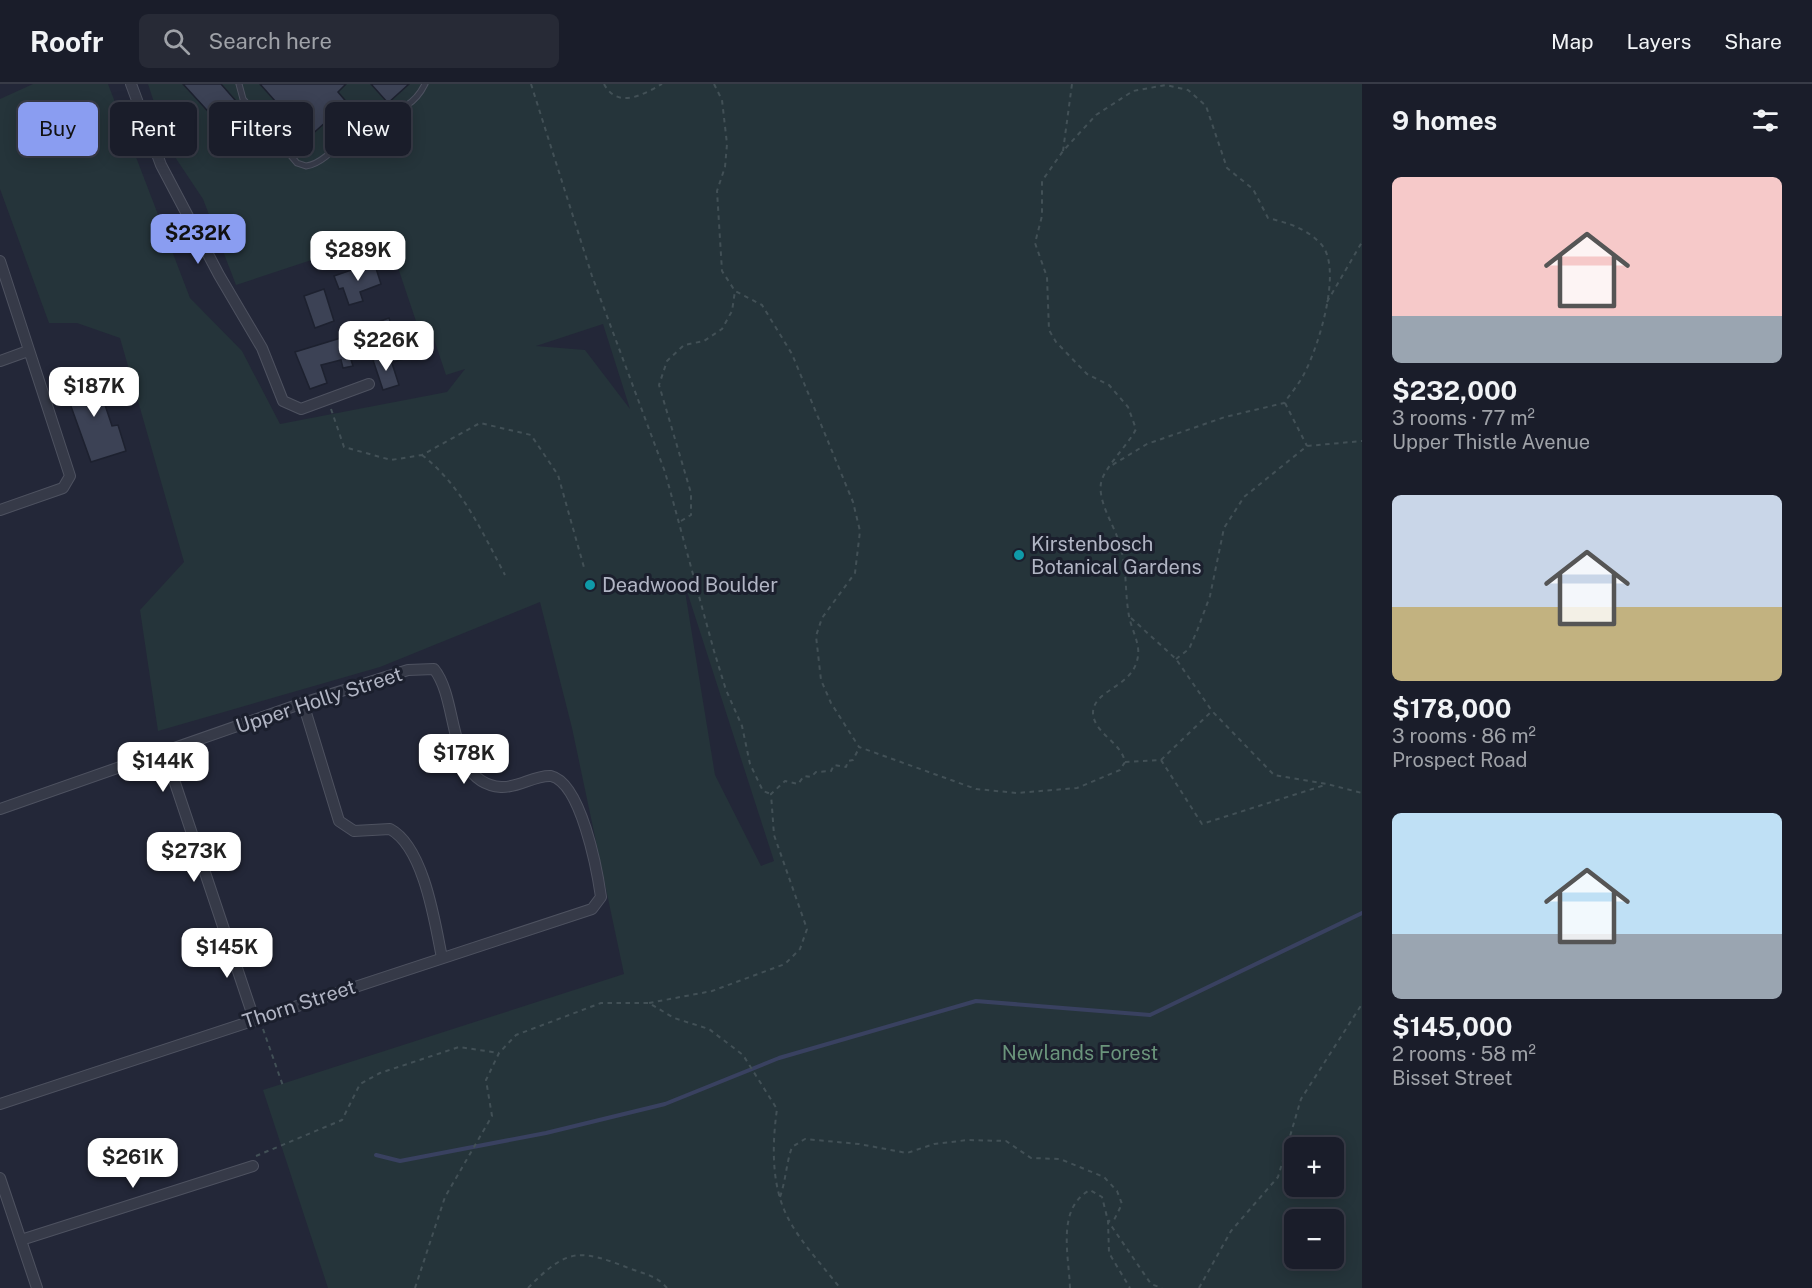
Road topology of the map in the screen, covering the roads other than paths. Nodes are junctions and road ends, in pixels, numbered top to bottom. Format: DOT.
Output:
graph roads {
  1 [pos="131,84"];
  2 [pos="238,84"];
  3 [pos="425,84"];
  4 [pos="0,261"];
  5 [pos="28,351"];
  6 [pos="0,360"];
  7 [pos="369,384"];
  8 [pos="0,510"];
  9 [pos="303,703"];
  10 [pos="165,753"];
  11 [pos="0,809"];
  12 [pos="598,904"];
  13 [pos="442,958"];
  14 [pos="256,1018"];
  15 [pos="0,1104"];
  16 [pos="253,1166"];
  17 [pos="0,1178"];
  18 [pos="21,1240"];
  19 [pos="37,1288"];
  1 -- 7 [label="street"];
  2 -- 3 [label="lane"];
  4 -- 5 [label="street"];
  5 -- 6 [label="street"];
  5 -- 8 [label="street"];
  9 -- 10 [label="street, Upper Holly Street"];
  9 -- 12 [label="street, Upper Holly Street"];
  9 -- 13 [label="street"];
  10 -- 11 [label="street, Upper Holly Street"];
  10 -- 14 [label="street"];
  12 -- 13 [label="street, Thorn Street"];
  13 -- 14 [label="street, Thorn Street"];
  14 -- 15 [label="street, Thorn Street"];
  16 -- 18 [label="street"];
  17 -- 18 [label="street"];
  18 -- 19 [label="street"];
}
